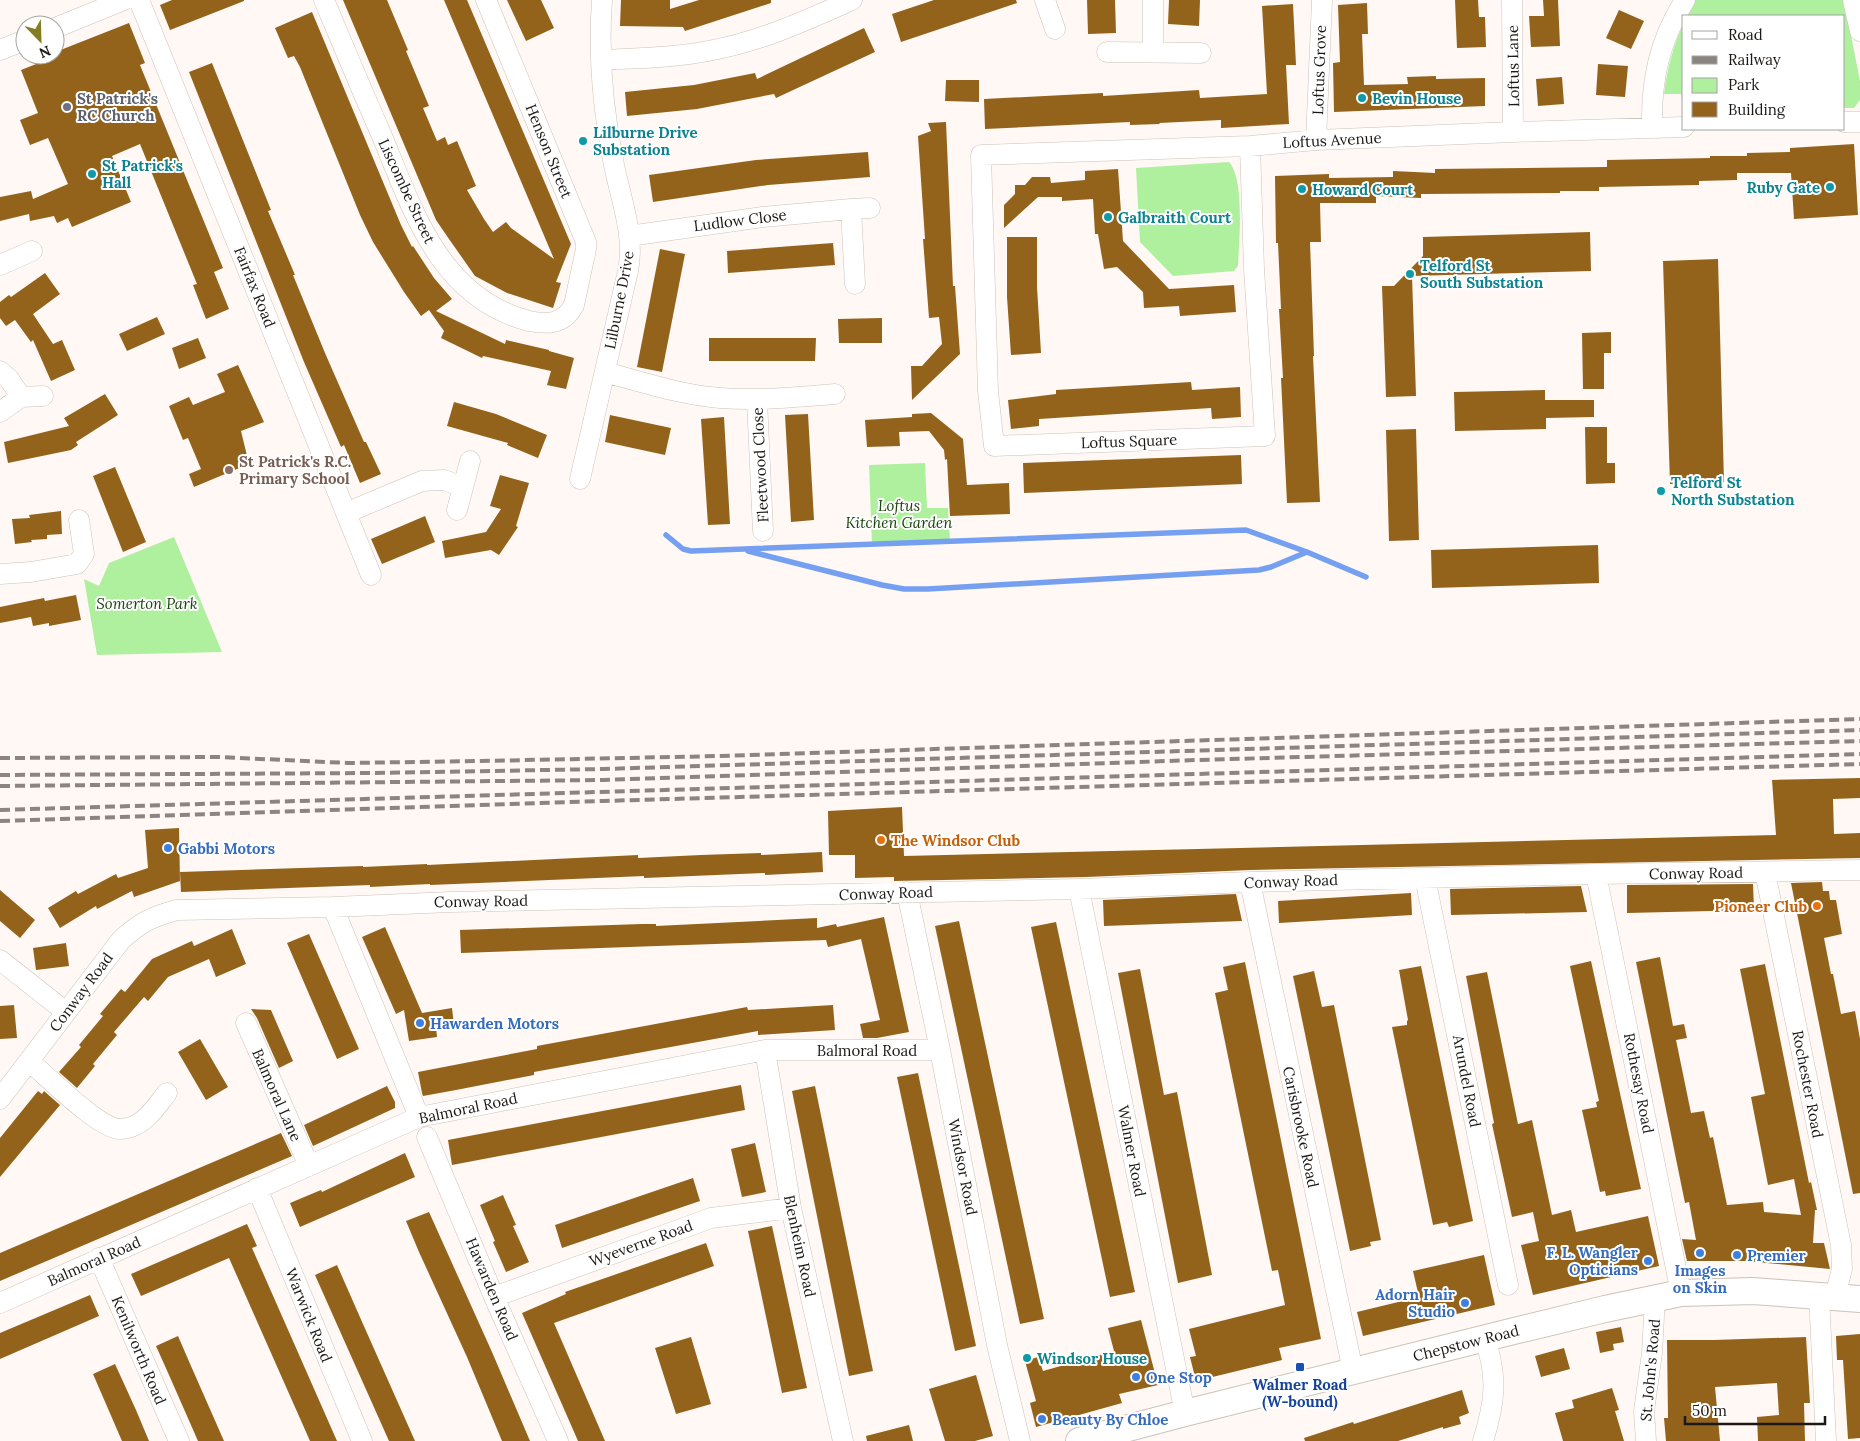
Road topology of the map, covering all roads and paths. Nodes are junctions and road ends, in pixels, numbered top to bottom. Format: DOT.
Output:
graph roads {
  1 [pos="139,0"];
  2 [pos="324,0"];
  3 [pos="486,0"];
  4 [pos="602,0"];
  5 [pos="852,0"];
  6 [pos="1045,0"];
  7 [pos="1153,0"];
  8 [pos="1322,0"];
  9 [pos="1512,0"];
  10 [pos="1685,0"];
  11 [pos="1853,0"];
  12 [pos="112,2"];
  13 [pos="65,23"];
  14 [pos="1055,29"];
  15 [pos="1860,31"];
  16 [pos="15,44"];
  17 [pos="0,50"];
  18 [pos="1107,52"];
  19 [pos="1153,52"];
  20 [pos="1201,53"];
  21 [pos="601,60"];
  22 [pos="1845,122"];
  23 [pos="1860,122"];
  24 [pos="1682,127"];
  25 [pos="1652,128"];
  26 [pos="1514,132"];
  27 [pos="1316,140"];
  28 [pos="1250,146"];
  29 [pos="981,155"];
  30 [pos="629,236"];
  31 [pos="32,251"];
  32 [pos="0,265"];
  33 [pos="855,284"];
  34 [pos="574,305"];
  35 [pos="0,371"];
  36 [pos="604,372"];
  37 [pos="835,394"];
  38 [pos="43,396"];
  39 [pos="21,397"];
  40 [pos="757,400"];
  41 [pos="0,412"];
  42 [pos="470,461"];
  43 [pos="580,479"];
  44 [pos="463,487"];
  45 [pos="456,510"];
  46 [pos="346,513"];
  47 [pos="78,520"];
  48 [pos="763,531"];
  49 [pos="0,574"];
  50 [pos="371,575"];
  51 [pos="1860,870"];
  52 [pos="1765,872"];
  53 [pos="1596,874"];
  54 [pos="1425,878"];
  55 [pos="1250,882"];
  56 [pos="1079,889"];
  57 [pos="907,892"];
  58 [pos="334,907"];
  59 [pos="0,960"];
  60 [pos="66,1012"];
  61 [pos="246,1023"];
  62 [pos="765,1050"];
  63 [pos="940,1050"];
  64 [pos="30,1061"];
  65 [pos="167,1093"];
  66 [pos="0,1099"];
  67 [pos="419,1117"];
  68 [pos="427,1137"];
  69 [pos="309,1166"];
  70 [pos="257,1188"];
  71 [pos="791,1208"];
  72 [pos="99,1258"];
  73 [pos="1508,1285"];
  74 [pos="1681,1293"];
  75 [pos="494,1296"];
  76 [pos="1838,1297"];
  77 [pos="1654,1298"];
  78 [pos="0,1303"];
  79 [pos="1485,1338"];
  80 [pos="1353,1371"];
  81 [pos="1185,1413"];
  82 [pos="179,1441"];
  83 [pos="362,1441"];
  84 [pos="558,1441"];
  85 [pos="843,1441"];
  86 [pos="1020,1441"];
  87 [pos="1079,1441"];
  88 [pos="1484,1441"];
  89 [pos="1646,1441"];
  90 [pos="1826,1441"];
  1 -- 46 [label="street, Fairfax Road"];
  2 -- 34 [label="street, Liscombe Street"];
  3 -- 34 [label="street, Henson Street"];
  4 -- 21 [label="street, Lilburne Drive"];
  5 -- 21 [label="street"];
  6 -- 14 [label="street"];
  7 -- 19 [label="street"];
  8 -- 27 [label="street, Loftus Grove"];
  9 -- 26 [label="street, Loftus Lane"];
  10 -- 25 [label="street"];
  11 -- 15 [label="street"];
  12 -- 13 [label="street"];
  16 -- 17 [label="street"];
  18 -- 19 [label="street"];
  19 -- 20 [label="street"];
  21 -- 30 [label="street, Lilburne Drive"];
  22 -- 23 [label="street"];
  24 -- 25 [label="street, Loftus Avenue"];
  25 -- 26 [label="street, Loftus Avenue"];
  26 -- 27 [label="street, Loftus Avenue"];
  27 -- 28 [label="street, Loftus Avenue"];
  28 -- 29 [label="street, Loftus Avenue"];
  28 -- 29 [label="street, Loftus Square"];
  30 -- 33 [label="street, Ludlow Close"];
  30 -- 36 [label="street, Lilburne Drive"];
  31 -- 32 [label="street"];
  35 -- 39 [label="street"];
  36 -- 40 [label="street, Fleetwood Close"];
  36 -- 43 [label="street, Lilburne Drive"];
  37 -- 40 [label="street, Fleetwood Close"];
  38 -- 39 [label="street"];
  39 -- 41 [label="street"];
  40 -- 48 [label="street, Fleetwood Close"];
  42 -- 44 [label="street"];
  44 -- 45 [label="street"];
  44 -- 46 [label="street"];
  46 -- 50 [label="street, Fairfax Road"];
  47 -- 49 [label="street"];
  51 -- 52 [label="street, Conway Road"];
  52 -- 53 [label="street, Conway Road"];
  52 -- 76 [label="street, Rochester Road"];
  53 -- 54 [label="street, Conway Road"];
  53 -- 74 [label="street, Rothesay Road"];
  54 -- 55 [label="street, Conway Road"];
  54 -- 73 [label="street, Arundel Road"];
  55 -- 56 [label="street, Conway Road"];
  55 -- 80 [label="street, Carisbrooke Road"];
  56 -- 57 [label="street, Conway Road"];
  56 -- 81 [label="street, Walmer Road"];
  57 -- 58 [label="street, Conway Road"];
  57 -- 63 [label="street, Windsor Road"];
  58 -- 60 [label="street, Conway Road"];
  58 -- 67 [label="street"];
  59 -- 60 [label="street"];
  60 -- 64 [label="street, Conway Road"];
  61 -- 69 [label="street, Balmoral Lane"];
  62 -- 63 [label="street, Balmoral Road"];
  62 -- 67 [label="street, Balmoral Road"];
  62 -- 71 [label="street, Blenheim Road"];
  63 -- 86 [label="street, Windsor Road"];
  64 -- 65 [label="street"];
  64 -- 66 [label="street, Conway Road"];
  67 -- 69 [label="street, Balmoral Road"];
  68 -- 75 [label="street, Hawarden Road"];
  69 -- 70 [label="street, Balmoral Road"];
  70 -- 72 [label="street, Balmoral Road"];
  70 -- 83 [label="street, Warwick Road"];
  71 -- 75 [label="street, Wyeverne Road"];
  71 -- 85 [label="street, Blenheim Road"];
  72 -- 78 [label="street, Balmoral Road"];
  72 -- 82 [label="street, Kenilworth Road"];
  74 -- 76 [label="main road, Chepstow Road"];
  74 -- 77 [label="main road, Chepstow Road"];
  75 -- 84 [label="street, Hawarden Road"];
  76 -- 90 [label="street, Rochester Road"];
  77 -- 79 [label="main road, Chepstow Road"];
  77 -- 89 [label="street, St. John's Road"];
  79 -- 80 [label="main road, Chepstow Road"];
  79 -- 88 [label="street"];
  80 -- 81 [label="main road, Chepstow Road"];
  81 -- 87 [label="main road, Chepstow Road"];
}
